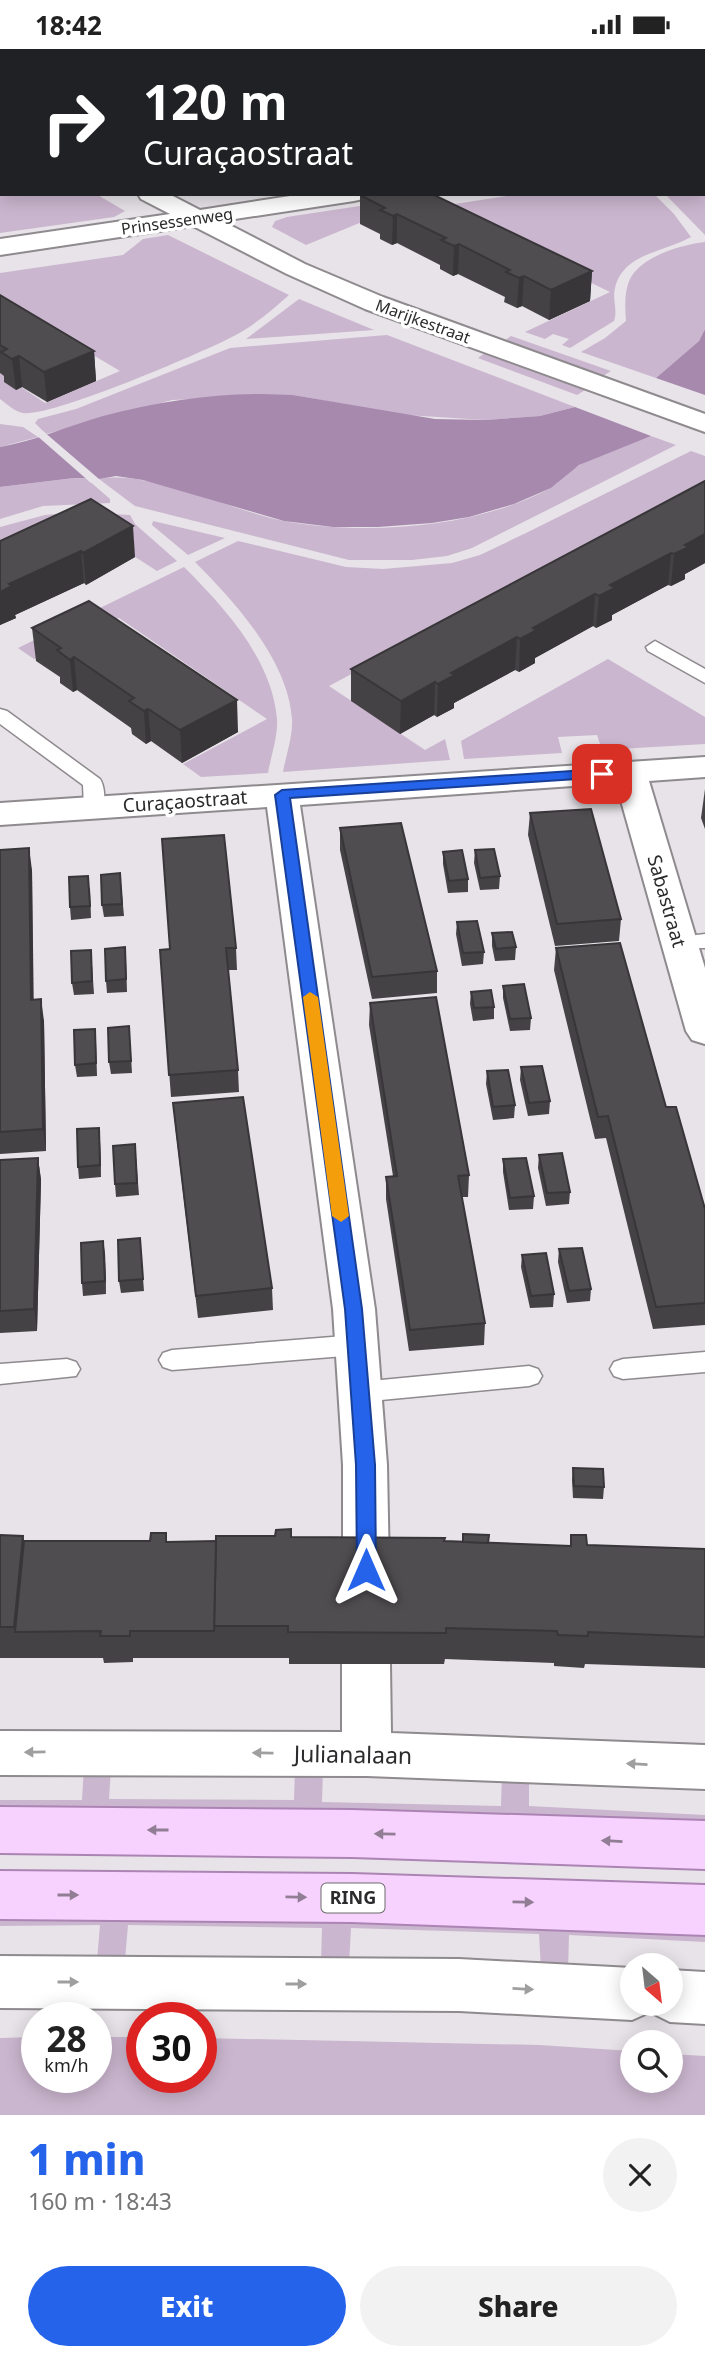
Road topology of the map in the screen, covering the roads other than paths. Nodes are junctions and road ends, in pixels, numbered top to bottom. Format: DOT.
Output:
graph roads {
  1 [pos="154,196"];
  2 [pos="341,196"];
  3 [pos="195,218"];
  4 [pos="0,247"];
  5 [pos="705,424"];
  6 [pos="655,647"];
  7 [pos="705,677"];
  8 [pos="0,715"];
  9 [pos="705,767"];
  10 [pos="630,772"];
  11 [pos="282,795"];
  12 [pos="94,807"];
  13 [pos="0,814"];
  14 [pos="692,942"];
  15 [pos="705,1031"];
  16 [pos="357,1345"];
  17 [pos="172,1360"];
  18 [pos="705,1362"];
  19 [pos="67,1369"];
  20 [pos="623,1369"];
  21 [pos="0,1374"];
  22 [pos="529,1376"];
  23 [pos="360,1392"];
  24 [pos="366,1570"];
  25 [pos="366,1664"];
  26 [pos="0,1753"];
  27 [pos="367,1754"];
  28 [pos="705,1767"];
  29 [pos="0,1830"];
  30 [pos="705,1845"];
  31 [pos="0,1895"];
  32 [pos="705,1910"];
  33 [pos="0,1982"];
  34 [pos="620,1993"];
  35 [pos="683,1997"];
  36 [pos="705,1998"];
  1 -- 3 [label="street, Marijkestraat"];
  2 -- 3 [label="street, Prinsessenweg"];
  3 -- 4 [label="street, Prinsessenweg"];
  3 -- 5 [label="street, Marijkestraat"];
  6 -- 7 [label="lane"];
  8 -- 12 [label="lane"];
  9 -- 10 [label="street, Curaçaostraat"];
  10 -- 11 [label="street, Curaçaostraat"];
  10 -- 14 [label="street, Sabastraat"];
  11 -- 12 [label="street, Curaçaostraat"];
  11 -- 16 [label="street"];
  12 -- 13 [label="street, Curaçaostraat"];
  14 -- 15 [label="street, Sabastraat"];
  16 -- 17 [label="lane"];
  16 -- 23 [label="street"];
  18 -- 20 [label="lane"];
  19 -- 21 [label="lane"];
  22 -- 23 [label="lane"];
  23 -- 24 [label="street"];
  25 -- 27 [label="street"];
  27 -- 26 [label="street, Julianalaan, one-way"];
  28 -- 27 [label="street, Julianalaan, one-way"];
  30 -- 29 [label="main road, one-way"];
  31 -- 32 [label="main road, RING, one-way"];
  33 -- 34 [label="street, one-way"];
  35 -- 36 [label="street"];
}
